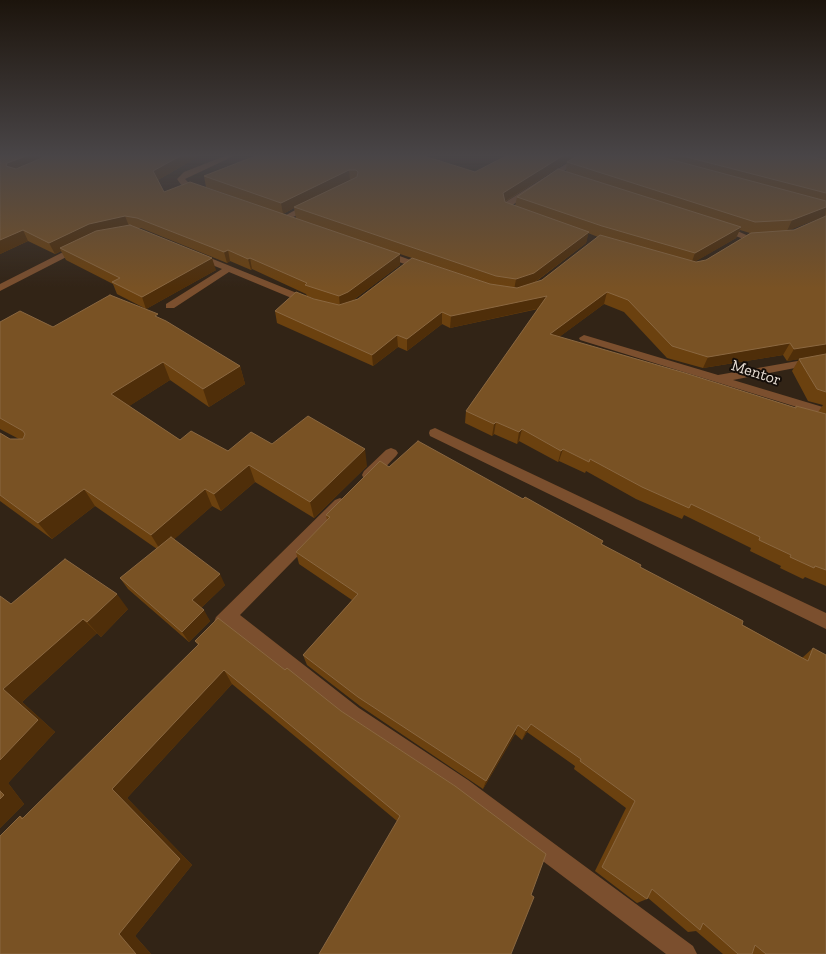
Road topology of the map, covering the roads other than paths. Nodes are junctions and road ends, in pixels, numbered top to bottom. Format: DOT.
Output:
graph roads {
  1 [pos="515,200"];
  2 [pos="318,202"];
  3 [pos="530,218"];
  4 [pos="283,219"];
  5 [pos="712,224"];
  6 [pos="749,238"];
  7 [pos="760,238"];
  8 [pos="89,242"];
  9 [pos="736,244"];
  10 [pos="375,250"];
  11 [pos="192,254"];
  12 [pos="228,269"];
  13 [pos="429,270"];
  14 [pos="0,288"];
  15 [pos="170,306"];
  16 [pos="320,306"];
  17 [pos="584,338"];
  18 [pos="826,359"];
  19 [pos="718,378"];
  20 [pos="826,412"];
  21 [pos="435,433"];
  22 [pos="391,452"];
  23 [pos="228,616"];
  24 [pos="826,621"];
  25 [pos="207,637"];
  26 [pos="685,954"];
  1 -- 3 [label="street"];
  2 -- 4 [label="street"];
  5 -- 6 [label="street"];
  6 -- 7 [label="street"];
  6 -- 9 [label="street"];
  8 -- 14 [label="street"];
  10 -- 13 [label="street"];
  11 -- 12 [label="street"];
  12 -- 15 [label="street"];
  12 -- 16 [label="street"];
  17 -- 19 [label="street"];
  18 -- 19 [label="street, Mentor"];
  19 -- 20 [label="street, Mentor"];
  21 -- 24 [label="street"];
  22 -- 23 [label="street"];
  23 -- 25 [label="street"];
  23 -- 26 [label="street"];
}
